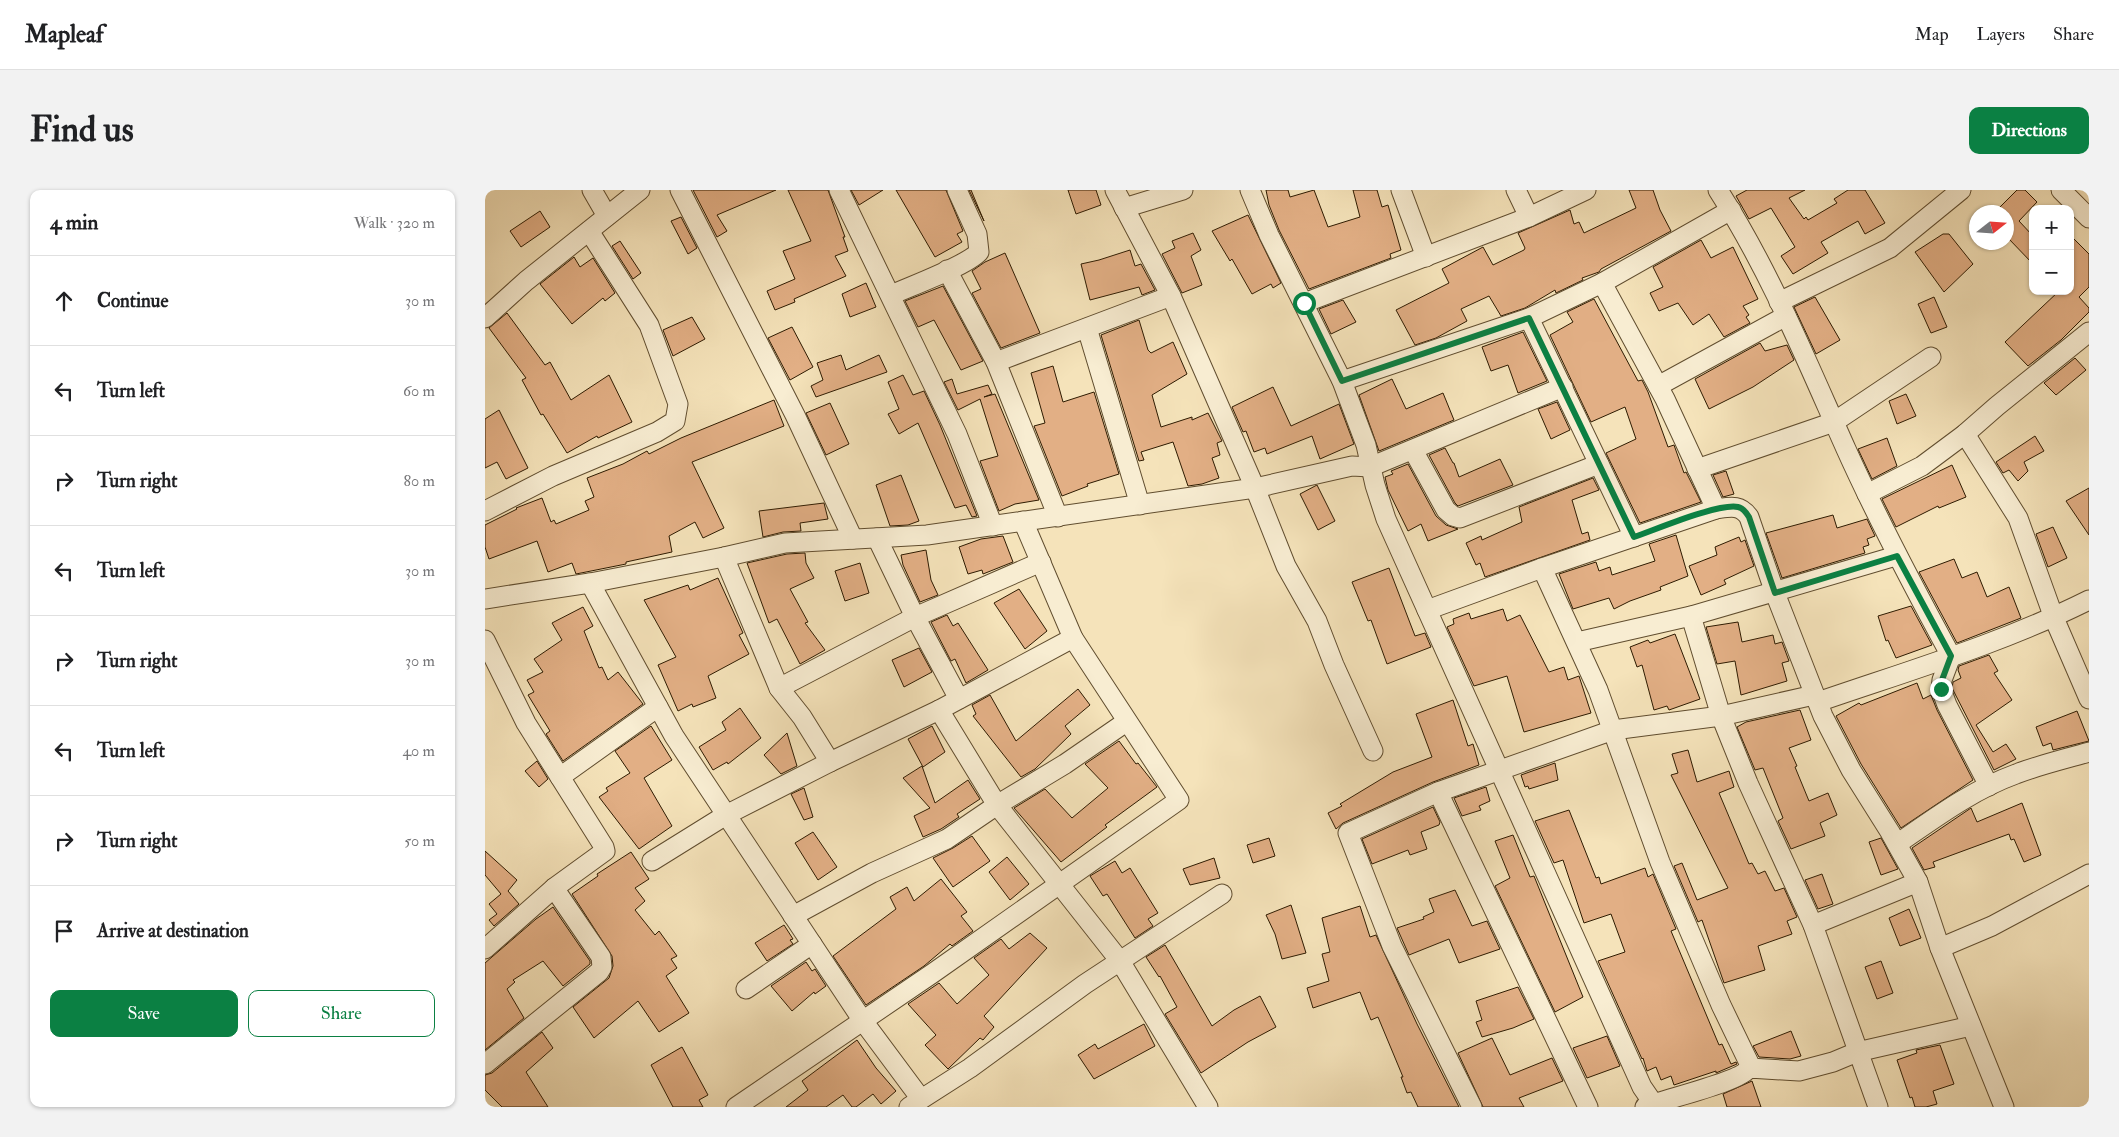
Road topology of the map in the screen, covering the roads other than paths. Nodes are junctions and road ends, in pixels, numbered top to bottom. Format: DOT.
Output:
graph roads {
  1 [pos="593,190"];
  2 [pos="640,190"];
  3 [pos="680,190"];
  4 [pos="839,190"];
  5 [pos="957,190"];
  6 [pos="1115,190"];
  7 [pos="1183,190"];
  8 [pos="1249,190"];
  9 [pos="1401,190"];
  10 [pos="1516,190"];
  11 [pos="1586,190"];
  12 [pos="1961,190"];
  13 [pos="2061,190"];
  14 [pos="1728,197"];
  15 [pos="1124,208"];
  16 [pos="607,216"];
  17 [pos="1529,217"];
  18 [pos="2089,218"];
  19 [pos="589,230"];
  20 [pos="1426,257"];
  21 [pos="947,270"];
  22 [pos="1602,283"];
  23 [pos="891,295"];
  24 [pos="1171,296"];
  25 [pos="1304,303"];
  26 [pos="1782,309"];
  27 [pos="485,318"];
  28 [pos="1529,318"];
  29 [pos="1087,328"];
  30 [pos="2089,332"];
  31 [pos="1931,357"];
  32 [pos="997,362"];
  33 [pos="1342,381"];
  34 [pos="1658,386"];
  35 [pos="1563,387"];
  36 [pos="1834,422"];
  37 [pos="1965,434"];
  38 [pos="1413,450"];
  39 [pos="1599,464"];
  40 [pos="1370,467"];
  41 [pos="1697,469"];
  42 [pos="1255,488"];
  43 [pos="1867,494"];
  44 [pos="1140,505"];
  45 [pos="1716,509"];
  46 [pos="485,511"];
  47 [pos="1058,517"];
  48 [pos="1023,522"];
  49 [pos="993,526"];
  50 [pos="1634,537"];
  51 [pos="877,538"];
  52 [pos="853,539"];
  53 [pos="1897,556"];
  54 [pos="724,557"];
  55 [pos="1041,562"];
  56 [pos="1542,568"];
  57 [pos="590,583"];
  58 [pos="1775,593"];
  59 [pos="487,596"];
  60 [pos="2089,600"];
  61 [pos="1427,610"];
  62 [pos="1691,616"];
  63 [pos="915,617"];
  64 [pos="2054,618"];
  65 [pos="1073,638"];
  66 [pos="1577,642"];
  67 [pos="486,644"];
  68 [pos="1951,656"];
  69 [pos="779,688"];
  70 [pos="1816,698"];
  71 [pos="2089,699"];
  72 [pos="959,700"];
  73 [pos="658,707"];
  74 [pos="939,710"];
  75 [pos="1721,716"];
  76 [pos="1126,722"];
  77 [pos="1613,730"];
  78 [pos="1373,751"];
  79 [pos="2089,752"];
  80 [pos="830,762"];
  81 [pos="1499,769"];
  82 [pos="560,777"];
  83 [pos="1989,786"];
  84 [pos="1438,792"];
  85 [pos="997,806"];
  86 [pos="726,816"];
  87 [pos="1897,844"];
  88 [pos="652,861"];
  89 [pos="2089,874"];
  90 [pos="1917,882"];
  91 [pos="1059,884"];
  92 [pos="554,888"];
  93 [pos="1222,894"];
  94 [pos="793,916"];
  95 [pos="1813,924"];
  96 [pos="812,944"];
  97 [pos="1940,948"];
  98 [pos="485,949"];
  99 [pos="1120,960"];
  100 [pos="746,988"];
  101 [pos="863,1021"];
  102 [pos="1971,1026"];
  103 [pos="1857,1052"];
  104 [pos="485,1064"];
  105 [pos="1749,1068"];
  106 [pos="926,1101"];
  107 [pos="1649,1105"];
  108 [pos="736,1107"];
  109 [pos="1208,1107"];
  110 [pos="1472,1107"];
  111 [pos="1588,1107"];
  112 [pos="1878,1107"];
  113 [pos="2004,1107"];
  1 -- 16 [label="street"];
  2 -- 16 [label="street"];
  3 -- 52 [label="street"];
  4 -- 23 [label="street"];
  5 -- 21 [label="street"];
  6 -- 15 [label="street"];
  7 -- 15 [label="street"];
  8 -- 25 [label="street"];
  9 -- 20 [label="street"];
  10 -- 17 [label="street"];
  11 -- 17 [label="street"];
  12 -- 26 [label="street"];
  13 -- 18 [label="street"];
  14 -- 22 [label="street"];
  14 -- 26 [label="street"];
  15 -- 24 [label="street"];
  16 -- 19 [label="street"];
  17 -- 20 [label="street"];
  19 -- 27 [label="street"];
  19 -- 46 [label="street"];
  20 -- 25 [label="street"];
  21 -- 23 [label="street"];
  21 -- 32 [label="street"];
  22 -- 28 [label="street"];
  22 -- 34 [label="street"];
  23 -- 49 [label="street"];
  24 -- 29 [label="street"];
  24 -- 42 [label="street"];
  25 -- 33 [label="street"];
  26 -- 34 [label="street"];
  26 -- 36 [label="street"];
  28 -- 33 [label="street"];
  28 -- 35 [label="street"];
  29 -- 32 [label="street"];
  29 -- 44 [label="street"];
  30 -- 37 [label="street"];
  31 -- 36 [label="street"];
  32 -- 47 [label="street"];
  33 -- 40 [label="street"];
  34 -- 41 [label="street"];
  35 -- 38 [label="street"];
  35 -- 39 [label="street"];
  36 -- 41 [label="street"];
  36 -- 43 [label="street"];
  37 -- 43 [label="street"];
  37 -- 64 [label="street"];
  38 -- 39 [label="street"];
  38 -- 40 [label="street"];
  39 -- 50 [label="street"];
  40 -- 42 [label="street"];
  40 -- 61 [label="street"];
  41 -- 45 [label="street"];
  42 -- 44 [label="street"];
  42 -- 78 [label="street"];
  43 -- 53 [label="street"];
  44 -- 47 [label="street"];
  45 -- 50 [label="street"];
  45 -- 58 [label="street"];
  47 -- 48 [label="street"];
  48 -- 49 [label="street"];
  48 -- 55 [label="street"];
  49 -- 51 [label="street"];
  50 -- 56 [label="street"];
  51 -- 52 [label="street"];
  51 -- 63 [label="street"];
  52 -- 54 [label="street"];
  53 -- 58 [label="street"];
  53 -- 68 [label="street"];
  54 -- 57 [label="street"];
  54 -- 69 [label="street"];
  55 -- 63 [label="street"];
  55 -- 65 [label="street"];
  56 -- 61 [label="street"];
  56 -- 66 [label="street"];
  57 -- 59 [label="street"];
  57 -- 73 [label="street"];
  58 -- 62 [label="street"];
  58 -- 70 [label="street"];
  60 -- 64 [label="street"];
  61 -- 81 [label="street"];
  62 -- 66 [label="street"];
  62 -- 75 [label="street"];
  63 -- 69 [label="street"];
  63 -- 72 [label="street"];
  64 -- 68 [label="street"];
  64 -- 71 [label="street"];
  65 -- 72 [label="street"];
  65 -- 76 [label="street"];
  66 -- 77 [label="street"];
  67 -- 82 [label="street"];
  68 -- 70 [label="street"];
  68 -- 83 [label="street"];
  69 -- 80 [label="street"];
  70 -- 75 [label="street"];
  70 -- 87 [label="street"];
  72 -- 74 [label="street"];
  73 -- 82 [label="street"];
  73 -- 86 [label="street"];
  74 -- 80 [label="street"];
  74 -- 85 [label="street"];
  75 -- 77 [label="street"];
  75 -- 95 [label="street"];
  76 -- 85 [label="street"];
  76 -- 91 [label="street"];
  77 -- 81 [label="street"];
  77 -- 105 [label="street"];
  79 -- 83 [label="street"];
  80 -- 86 [label="street"];
  81 -- 84 [label="street"];
  81 -- 107 [label="street"];
  82 -- 92 [label="street"];
  83 -- 87 [label="street"];
  84 -- 110 [label="street"];
  84 -- 111 [label="street"];
  85 -- 91 [label="street"];
  85 -- 94 [label="street"];
  86 -- 88 [label="street"];
  86 -- 94 [label="street"];
  87 -- 90 [label="street"];
  89 -- 97 [label="street"];
  90 -- 95 [label="street"];
  90 -- 97 [label="street"];
  91 -- 99 [label="street"];
  91 -- 101 [label="street"];
  92 -- 98 [label="street"];
  92 -- 104 [label="street"];
  93 -- 99 [label="street"];
  94 -- 96 [label="street"];
  95 -- 103 [label="street"];
  96 -- 100 [label="street"];
  96 -- 101 [label="street"];
  97 -- 102 [label="street"];
  99 -- 106 [label="street"];
  99 -- 109 [label="street"];
  101 -- 106 [label="street"];
  101 -- 108 [label="street"];
  102 -- 103 [label="street"];
  102 -- 113 [label="street"];
  103 -- 105 [label="street"];
  103 -- 112 [label="street"];
  105 -- 107 [label="street"];
}
